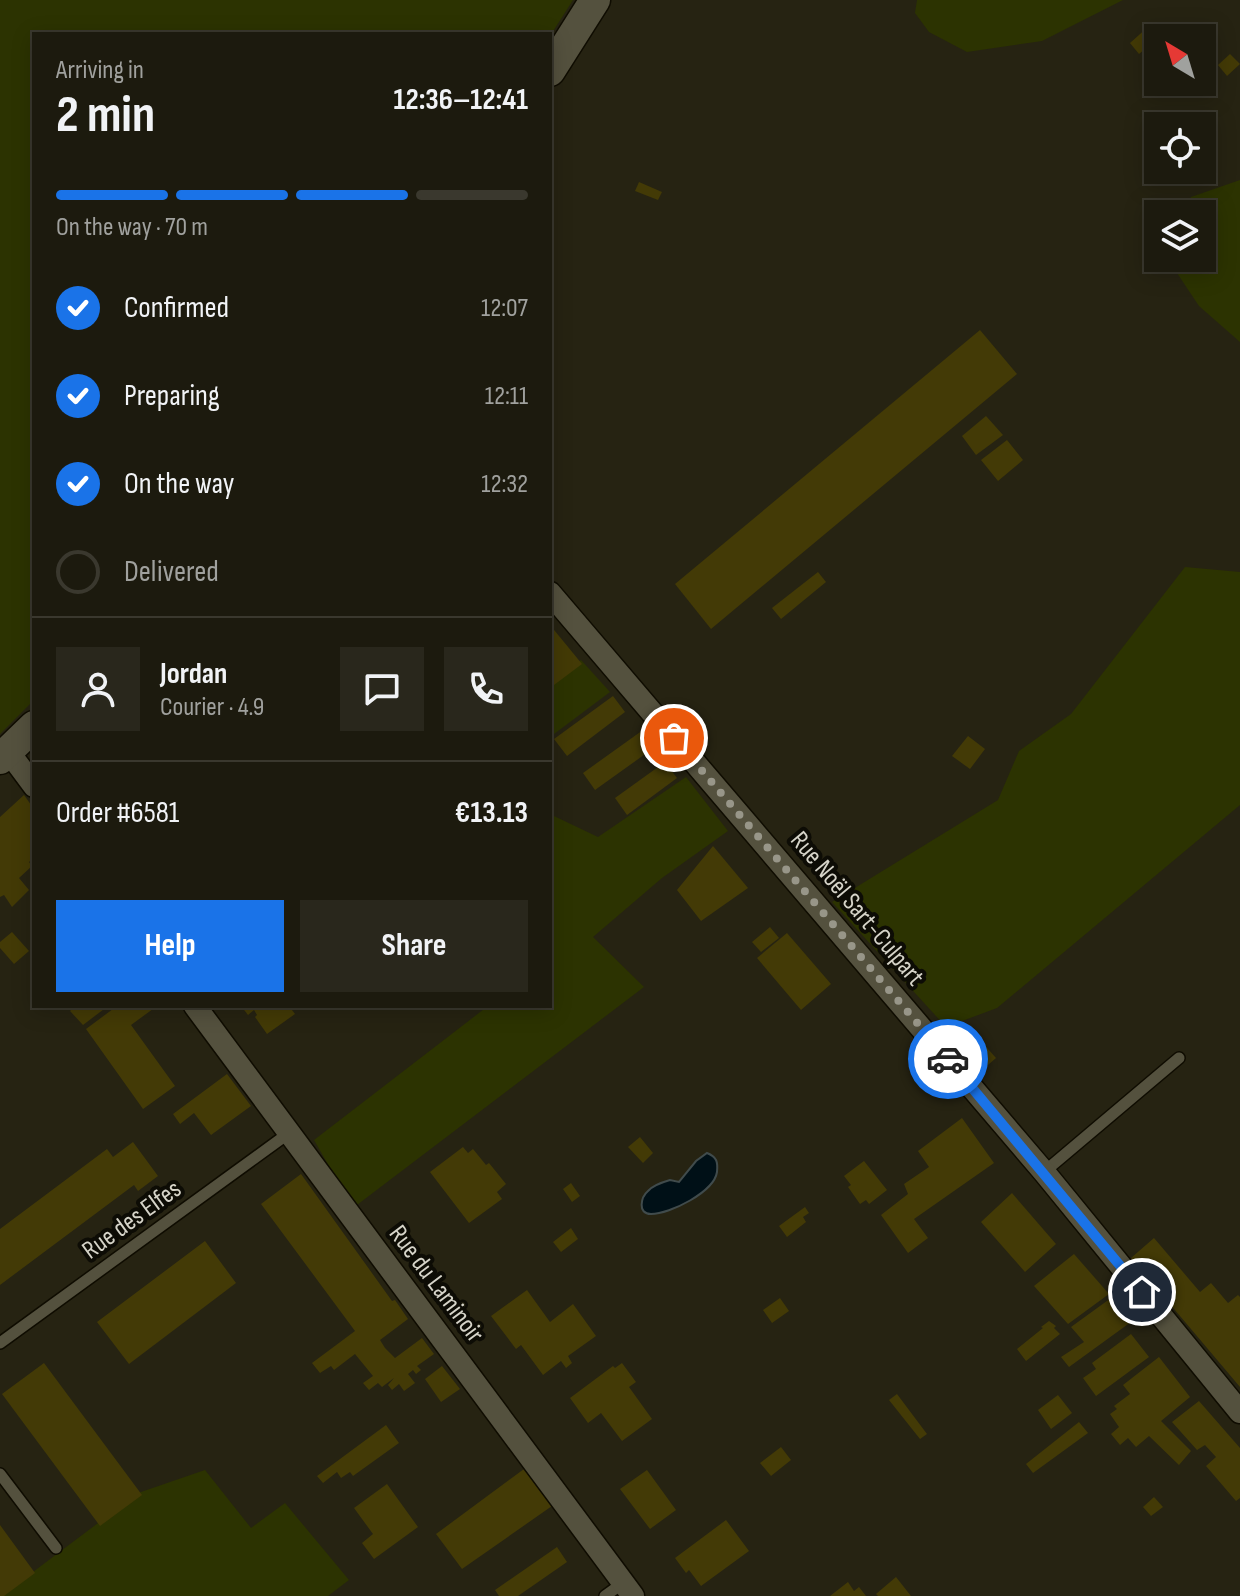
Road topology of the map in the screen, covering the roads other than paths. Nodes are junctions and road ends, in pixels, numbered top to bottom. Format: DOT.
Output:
graph roads {
  1 [pos="595,0"];
  2 [pos="552,68"];
  3 [pos="552,595"];
  4 [pos="32,728"];
  5 [pos="4,755"];
  6 [pos="32,784"];
  7 [pos="196,1008"];
  8 [pos="1179,1058"];
  9 [pos="289,1133"];
  10 [pos="1044,1172"];
  11 [pos="0,1343"];
  12 [pos="1240,1412"];
  13 [pos="0,1474"];
  14 [pos="56,1548"];
  15 [pos="620,1592"];
  1 -- 2 [label="street"];
  3 -- 10 [label="street, Rue Noël Sart-Culpart"];
  4 -- 5 [label="street"];
  5 -- 6 [label="street"];
  7 -- 9 [label="street, Rue du Laminoir"];
  8 -- 10 [label="lane"];
  9 -- 11 [label="lane, Rue des Elfes"];
  9 -- 15 [label="street, Rue du Laminoir"];
  10 -- 12 [label="street, Rue Noël Sart-Culpart"];
  13 -- 14 [label="lane"];
}
